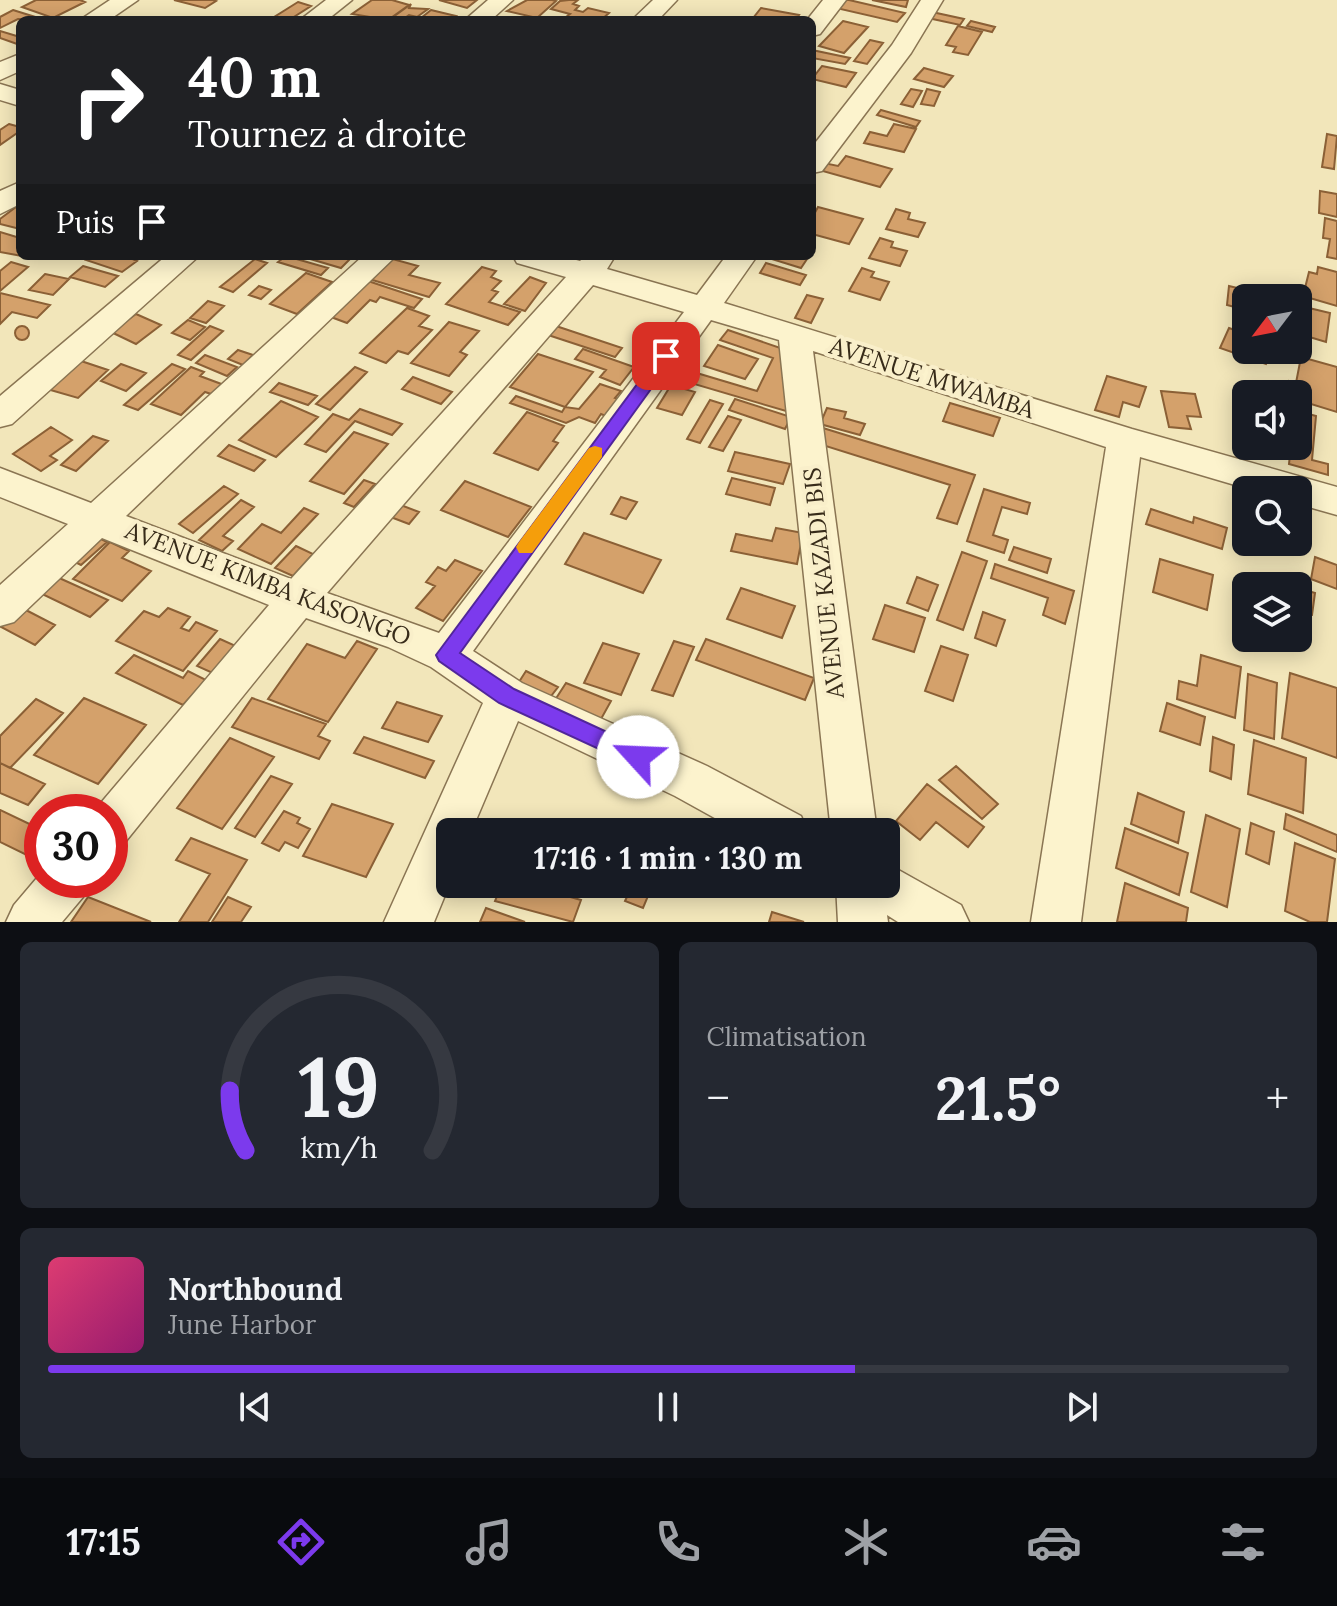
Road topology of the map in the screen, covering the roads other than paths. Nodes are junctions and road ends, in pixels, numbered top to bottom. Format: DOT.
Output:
graph roads {
  1 [pos="127,0"];
  2 [pos="341,0"];
  3 [pos="502,0"];
  4 [pos="666,0"];
  5 [pos="835,0"];
  6 [pos="932,0"];
  7 [pos="99,16"];
  8 [pos="318,16"];
  9 [pos="482,16"];
  10 [pos="648,16"];
  11 [pos="816,24"];
  12 [pos="816,160"];
  13 [pos="179,260"];
  14 [pos="377,260"];
  15 [pos="557,260"];
  16 [pos="739,260"];
  17 [pos="594,265"];
  18 [pos="703,306"];
  19 [pos="795,334"];
  20 [pos="0,415"];
  21 [pos="1125,440"];
  22 [pos="0,482"];
  23 [pos="1337,501"];
  24 [pos="100,518"];
  25 [pos="298,599"];
  26 [pos="0,610"];
  27 [pos="446,655"];
  28 [pos="507,696"];
  29 [pos="128,804"];
  30 [pos="759,818"];
  31 [pos="852,818"];
  32 [pos="900,896"];
  33 [pos="51,898"];
  34 [pos="861,898"];
  35 [pos="31,922"];
  36 [pos="409,922"];
  37 [pos="863,922"];
  38 [pos="944,922"];
  39 [pos="1056,922"];
  1 -- 7 [label="street"];
  2 -- 8 [label="street"];
  3 -- 9 [label="street"];
  4 -- 10 [label="street"];
  5 -- 11 [label="street"];
  6 -- 12 [label="street"];
  13 -- 20 [label="street"];
  14 -- 24 [label="street"];
  15 -- 17 [label="street, AVENUE MWAMBA"];
  16 -- 18 [label="street"];
  17 -- 18 [label="street, AVENUE MWAMBA"];
  17 -- 25 [label="street"];
  18 -- 19 [label="street, AVENUE MWAMBA"];
  18 -- 27 [label="street"];
  19 -- 21 [label="street, AVENUE MWAMBA"];
  19 -- 31 [label="street, AVENUE KAZADI BIS"];
  21 -- 23 [label="street, AVENUE MWAMBA"];
  21 -- 39 [label="street"];
  22 -- 24 [label="street, AVENUE KIMBA KASONGO"];
  24 -- 25 [label="street, AVENUE KIMBA KASONGO"];
  24 -- 26 [label="street"];
  25 -- 27 [label="street, AVENUE KIMBA KASONGO"];
  25 -- 29 [label="street"];
  27 -- 28 [label="street, AVENUE KIMBA KASONGO"];
  28 -- 30 [label="street, AVENUE KIMBA KASONGO"];
  28 -- 36 [label="street"];
  32 -- 38 [label="street"];
  33 -- 35 [label="street"];
  34 -- 37 [label="street"];
}
